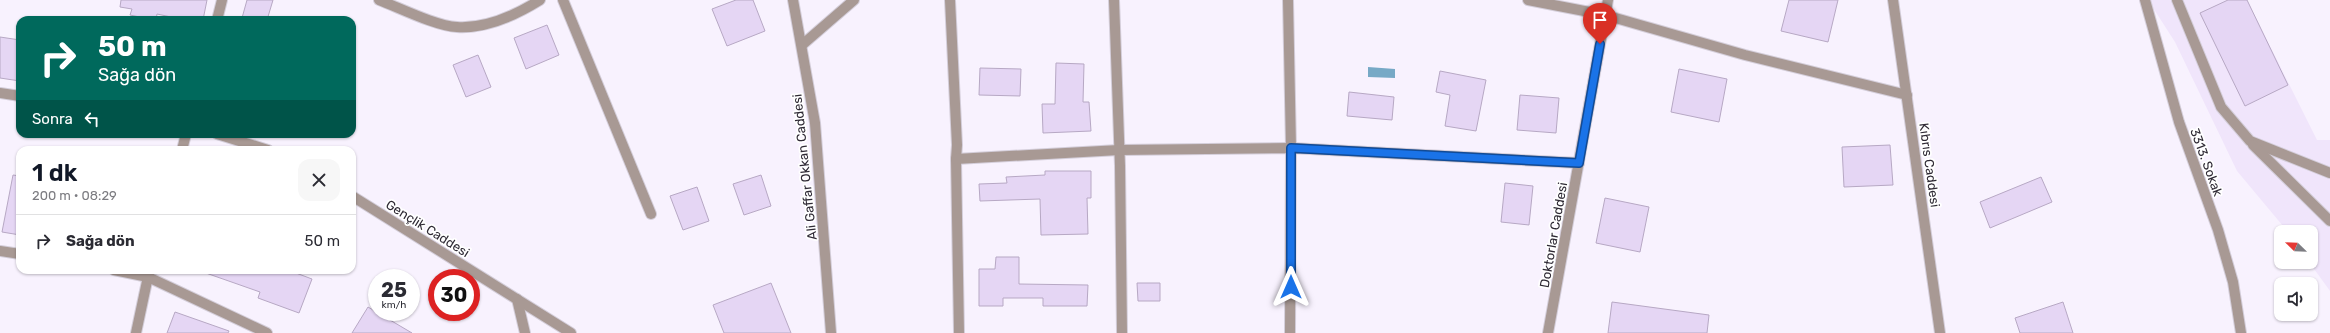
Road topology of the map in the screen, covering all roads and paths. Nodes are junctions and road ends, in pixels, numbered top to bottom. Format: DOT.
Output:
graph roads {
  1 [pos="222,0"];
  2 [pos="379,0"];
  3 [pos="540,0"];
  4 [pos="563,0"];
  5 [pos="793,0"];
  6 [pos="854,0"];
  7 [pos="950,0"];
  8 [pos="1114,0"];
  9 [pos="1288,0"];
  10 [pos="1528,0"];
  11 [pos="1608,0"];
  12 [pos="1893,0"];
  13 [pos="2145,0"];
  14 [pos="2177,0"];
  15 [pos="1605,15"];
  16 [pos="218,16"];
  17 [pos="802,45"];
  18 [pos="0,93"];
  19 [pos="16,95"];
  20 [pos="1907,96"];
  21 [pos="230,138"];
  22 [pos="2250,141"];
  23 [pos="255,146"];
  24 [pos="1291,148"];
  25 [pos="1119,150"];
  26 [pos="956,159"];
  27 [pos="1579,163"];
  28 [pos="2330,172"];
  29 [pos="356,198"];
  30 [pos="651,214"];
  31 [pos="2330,221"];
  32 [pos="0,251"];
  33 [pos="16,253"];
  34 [pos="149,274"];
  35 [pos="151,274"];
  36 [pos="517,299"];
  37 [pos="136,333"];
  38 [pos="267,333"];
  39 [pos="525,333"];
  40 [pos="571,333"];
  41 [pos="831,333"];
  42 [pos="959,333"];
  43 [pos="1122,333"];
  44 [pos="1290,333"];
  45 [pos="1548,333"];
  46 [pos="1940,333"];
  47 [pos="2242,333"];
  1 -- 16 [label="street"];
  2 -- 3 [label="street"];
  4 -- 30 [label="street"];
  5 -- 17 [label="street, Ali Gaffar Okkan Caddesi"];
  6 -- 17 [label="street"];
  7 -- 26 [label="street"];
  8 -- 25 [label="street"];
  9 -- 24 [label="street"];
  10 -- 15 [label="street"];
  11 -- 15 [label="street, Doktorlar Caddesi"];
  12 -- 20 [label="street, Kıbrıs Caddesi"];
  13 -- 47 [label="street, 3313. Sokak"];
  14 -- 22 [label="street"];
  15 -- 20 [label="street"];
  15 -- 27 [label="street, Doktorlar Caddesi"];
  17 -- 41 [label="street, Ali Gaffar Okkan Caddesi"];
  18 -- 19 [label="street"];
  20 -- 46 [label="street, Kıbrıs Caddesi"];
  21 -- 23 [label="street"];
  22 -- 28 [label="street"];
  22 -- 31 [label="street"];
  24 -- 25 [label="street"];
  24 -- 27 [label="street"];
  24 -- 44 [label="street"];
  25 -- 26 [label="street"];
  25 -- 43 [label="street"];
  26 -- 42 [label="street"];
  27 -- 45 [label="street, Doktorlar Caddesi"];
  29 -- 36 [label="street, Gençlik Caddesi"];
  32 -- 33 [label="street"];
  34 -- 37 [label="street"];
  35 -- 38 [label="street"];
  36 -- 39 [label="street"];
  36 -- 40 [label="street, Gençlik Caddesi"];
}
